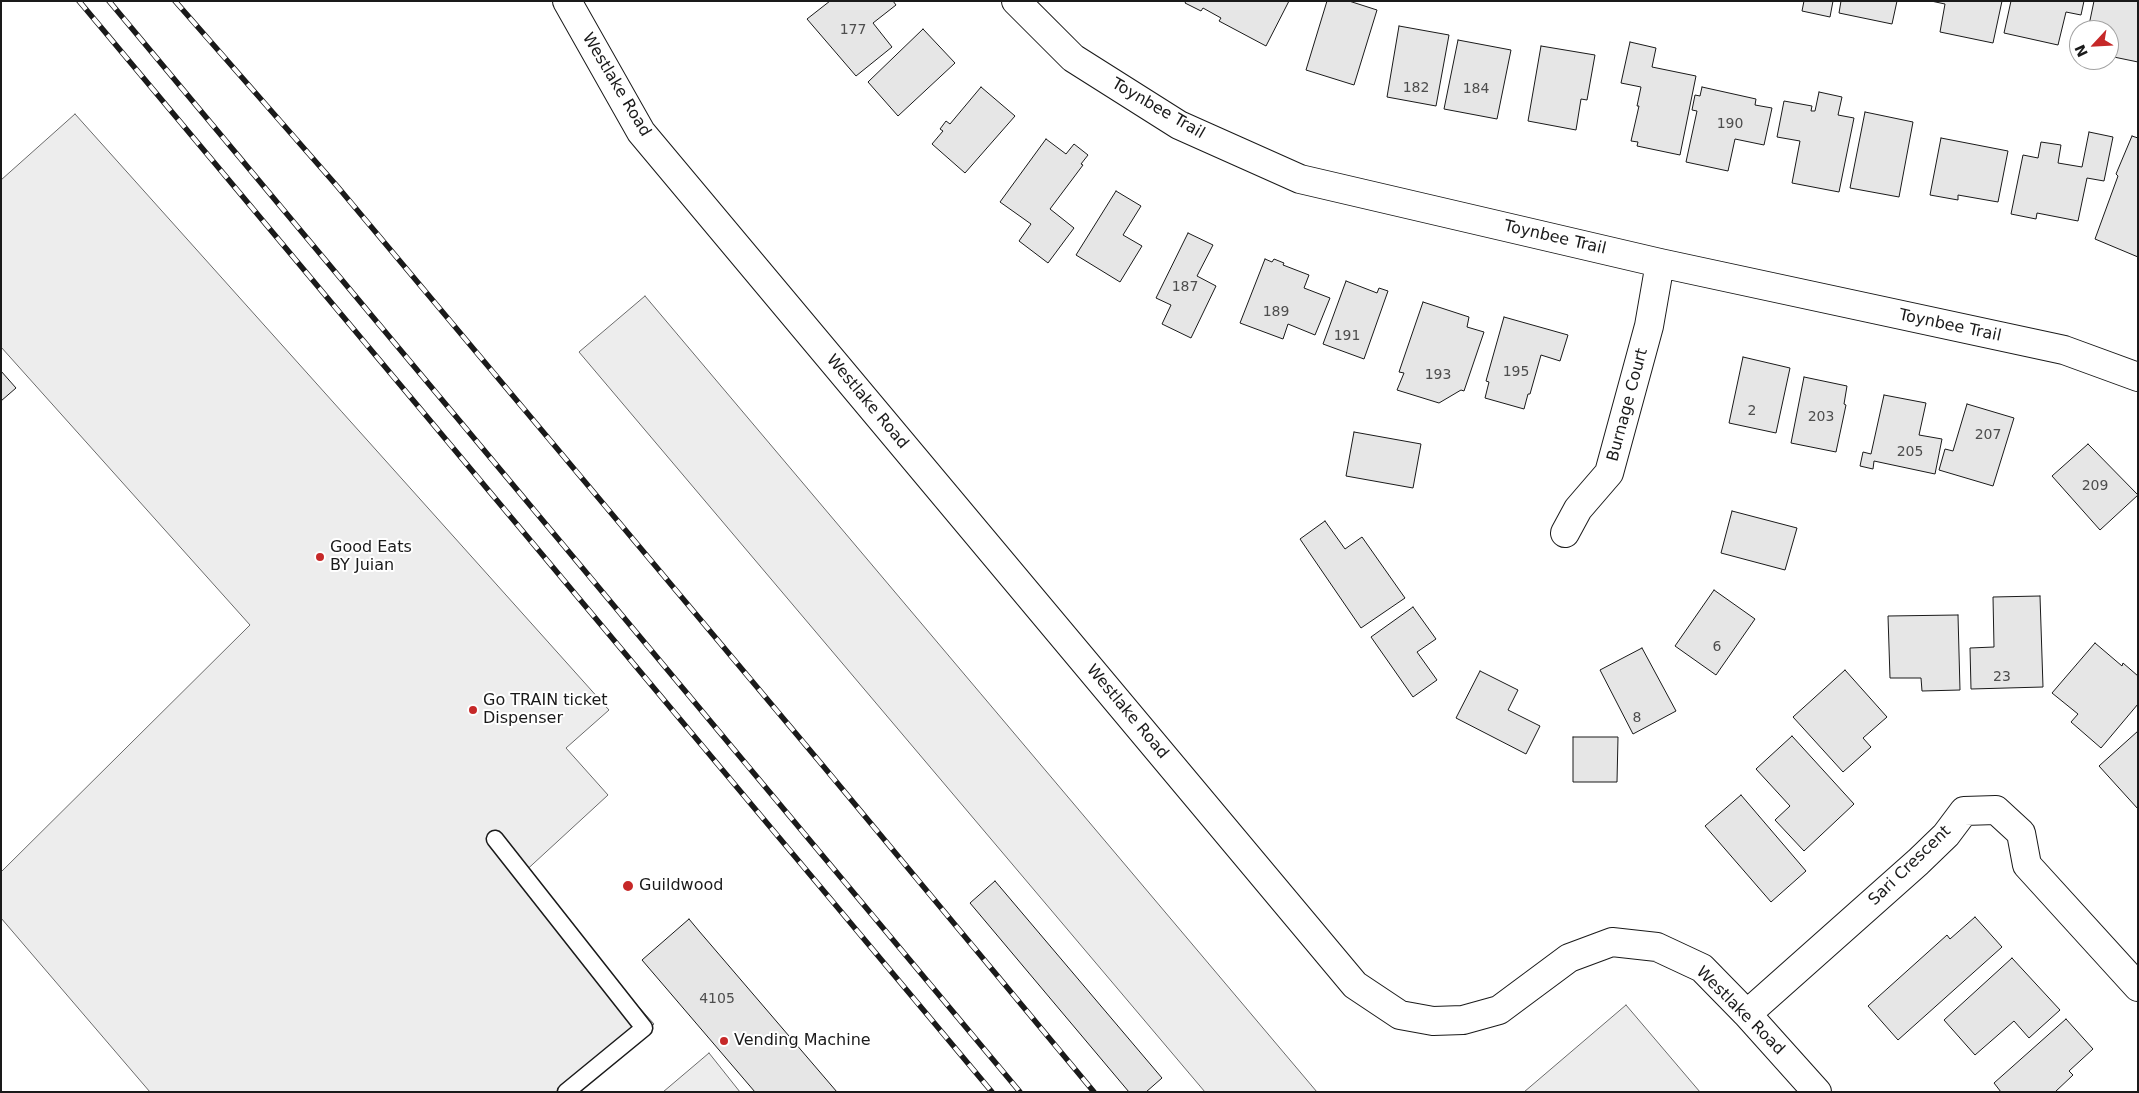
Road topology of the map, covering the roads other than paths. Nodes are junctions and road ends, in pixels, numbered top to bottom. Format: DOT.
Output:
graph roads {
  1 [pos="567,1"];
  2 [pos="1016,1"];
  3 [pos="1660,263"];
  4 [pos="2138,377"];
  5 [pos="1565,533"];
  6 [pos="495,839"];
  7 [pos="2138,987"];
  8 [pos="1747,1014"];
  9 [pos="566,1092"];
  10 [pos="1817,1092"];
  1 -- 8 [label="street, Westlake Road"];
  2 -- 3 [label="street, Toynbee Trail"];
  3 -- 4 [label="street, Toynbee Trail"];
  3 -- 5 [label="street, Burnage Court"];
  6 -- 9 [label="lane"];
  7 -- 8 [label="street, Sari Crescent"];
  8 -- 10 [label="street, Westlake Road"];
}
